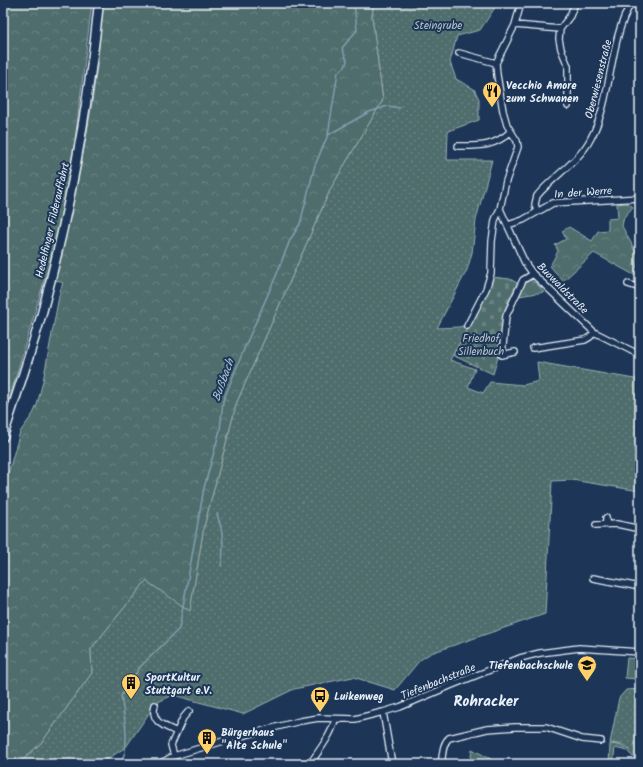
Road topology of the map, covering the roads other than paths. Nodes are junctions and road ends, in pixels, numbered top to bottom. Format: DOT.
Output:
graph roads {
  1 [pos="99,3"];
  2 [pos="521,3"];
  3 [pos="575,3"];
  4 [pos="631,3"];
  5 [pos="515,25"];
  6 [pos="560,30"];
  7 [pos="459,53"];
  8 [pos="496,63"];
  9 [pos="568,106"];
  10 [pos="510,132"];
  11 [pos="458,146"];
  12 [pos="640,198"];
  13 [pos="500,209"];
  14 [pos="537,211"];
  15 [pos="508,225"];
  16 [pos="533,274"];
  17 [pos="628,284"];
  18 [pos="640,288"];
  19 [pos="467,326"];
  20 [pos="594,332"];
  21 [pos="533,348"];
  22 [pos="515,352"];
  23 [pos="640,355"];
  24 [pos="3,437"];
  25 [pos="606,518"];
  26 [pos="606,524"];
  27 [pos="596,525"];
  28 [pos="640,528"];
  29 [pos="593,578"];
  30 [pos="640,587"];
  31 [pos="640,652"];
  32 [pos="155,705"];
  33 [pos="189,711"];
  34 [pos="383,712"];
  35 [pos="335,719"];
  36 [pos="177,732"];
  37 [pos="601,742"];
  38 [pos="174,756"];
  39 [pos="159,764"];
  40 [pos="310,764"];
  41 [pos="392,764"];
  42 [pos="441,764"];
  1 -- 24 [label="main road, Hedelfinger Filderauffahrt"];
  2 -- 5 [label="street"];
  3 -- 6 [label="street"];
  4 -- 14 [label="street, Oberwiesenstraße"];
  5 -- 6 [label="street"];
  5 -- 8 [label="street"];
  6 -- 9 [label="street"];
  7 -- 8 [label="street"];
  8 -- 10 [label="street"];
  10 -- 11 [label="street"];
  10 -- 13 [label="street"];
  12 -- 14 [label="street, In der Werre"];
  13 -- 15 [label="street, Buowaldstraße"];
  13 -- 19 [label="street"];
  14 -- 15 [label="street, In der Werre"];
  15 -- 16 [label="street, Buowaldstraße"];
  16 -- 20 [label="street, Buowaldstraße"];
  16 -- 22 [label="street"];
  17 -- 18 [label="street"];
  20 -- 21 [label="street"];
  20 -- 23 [label="street, Buowaldstraße"];
  25 -- 26 [label="street"];
  26 -- 27 [label="street"];
  26 -- 28 [label="street"];
  29 -- 30 [label="street"];
  31 -- 34 [label="street, Tiefenbachstraße"];
  32 -- 36 [label="street"];
  33 -- 36 [label="street"];
  34 -- 35 [label="street, Tiefenbachstraße"];
  34 -- 41 [label="street"];
  35 -- 38 [label="street, Tiefenbachstraße"];
  35 -- 40 [label="street"];
  36 -- 38 [label="street"];
  37 -- 42 [label="street"];
  38 -- 39 [label="street, Tiefenbachstraße"];
}
